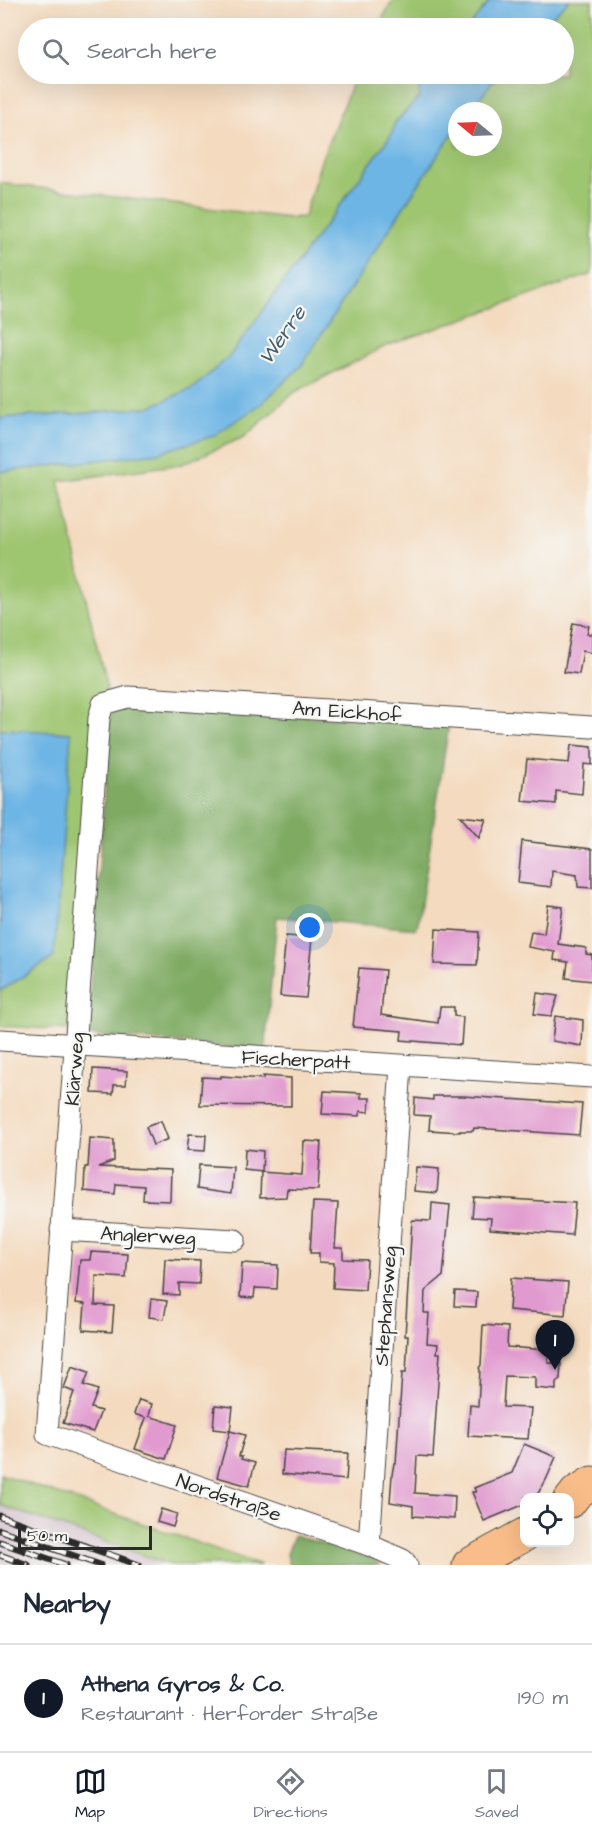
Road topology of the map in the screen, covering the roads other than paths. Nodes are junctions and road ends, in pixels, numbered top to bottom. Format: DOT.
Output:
graph roads {
  1 [pos="103,704"];
  2 [pos="592,727"];
  3 [pos="0,1041"];
  4 [pos="76,1046"];
  5 [pos="401,1066"];
  6 [pos="592,1077"];
  7 [pos="61,1230"];
  8 [pos="235,1240"];
  9 [pos="47,1434"];
  10 [pos="592,1483"];
  11 [pos="574,1496"];
  12 [pos="592,1504"];
  13 [pos="574,1511"];
  14 [pos="520,1538"];
  15 [pos="369,1545"];
  16 [pos="407,1565"];
  17 [pos="469,1565"];
  1 -- 2 [label="street, Am Eickhof"];
  1 -- 4 [label="street, Klärweg"];
  3 -- 4 [label="street, Fischerpatt"];
  4 -- 5 [label="street, Fischerpatt"];
  4 -- 7 [label="street, Klärweg"];
  5 -- 6 [label="street, Fischerpatt"];
  5 -- 15 [label="street, Stephansweg"];
  7 -- 8 [label="street, Anglerweg"];
  7 -- 9 [label="street, Klärweg"];
  9 -- 15 [label="street, Nordstraße"];
  10 -- 11 [label="main road"];
  12 -- 13 [label="main road"];
  14 -- 17 [label="main road"];
  15 -- 16 [label="street, Nordstraße"];
}
